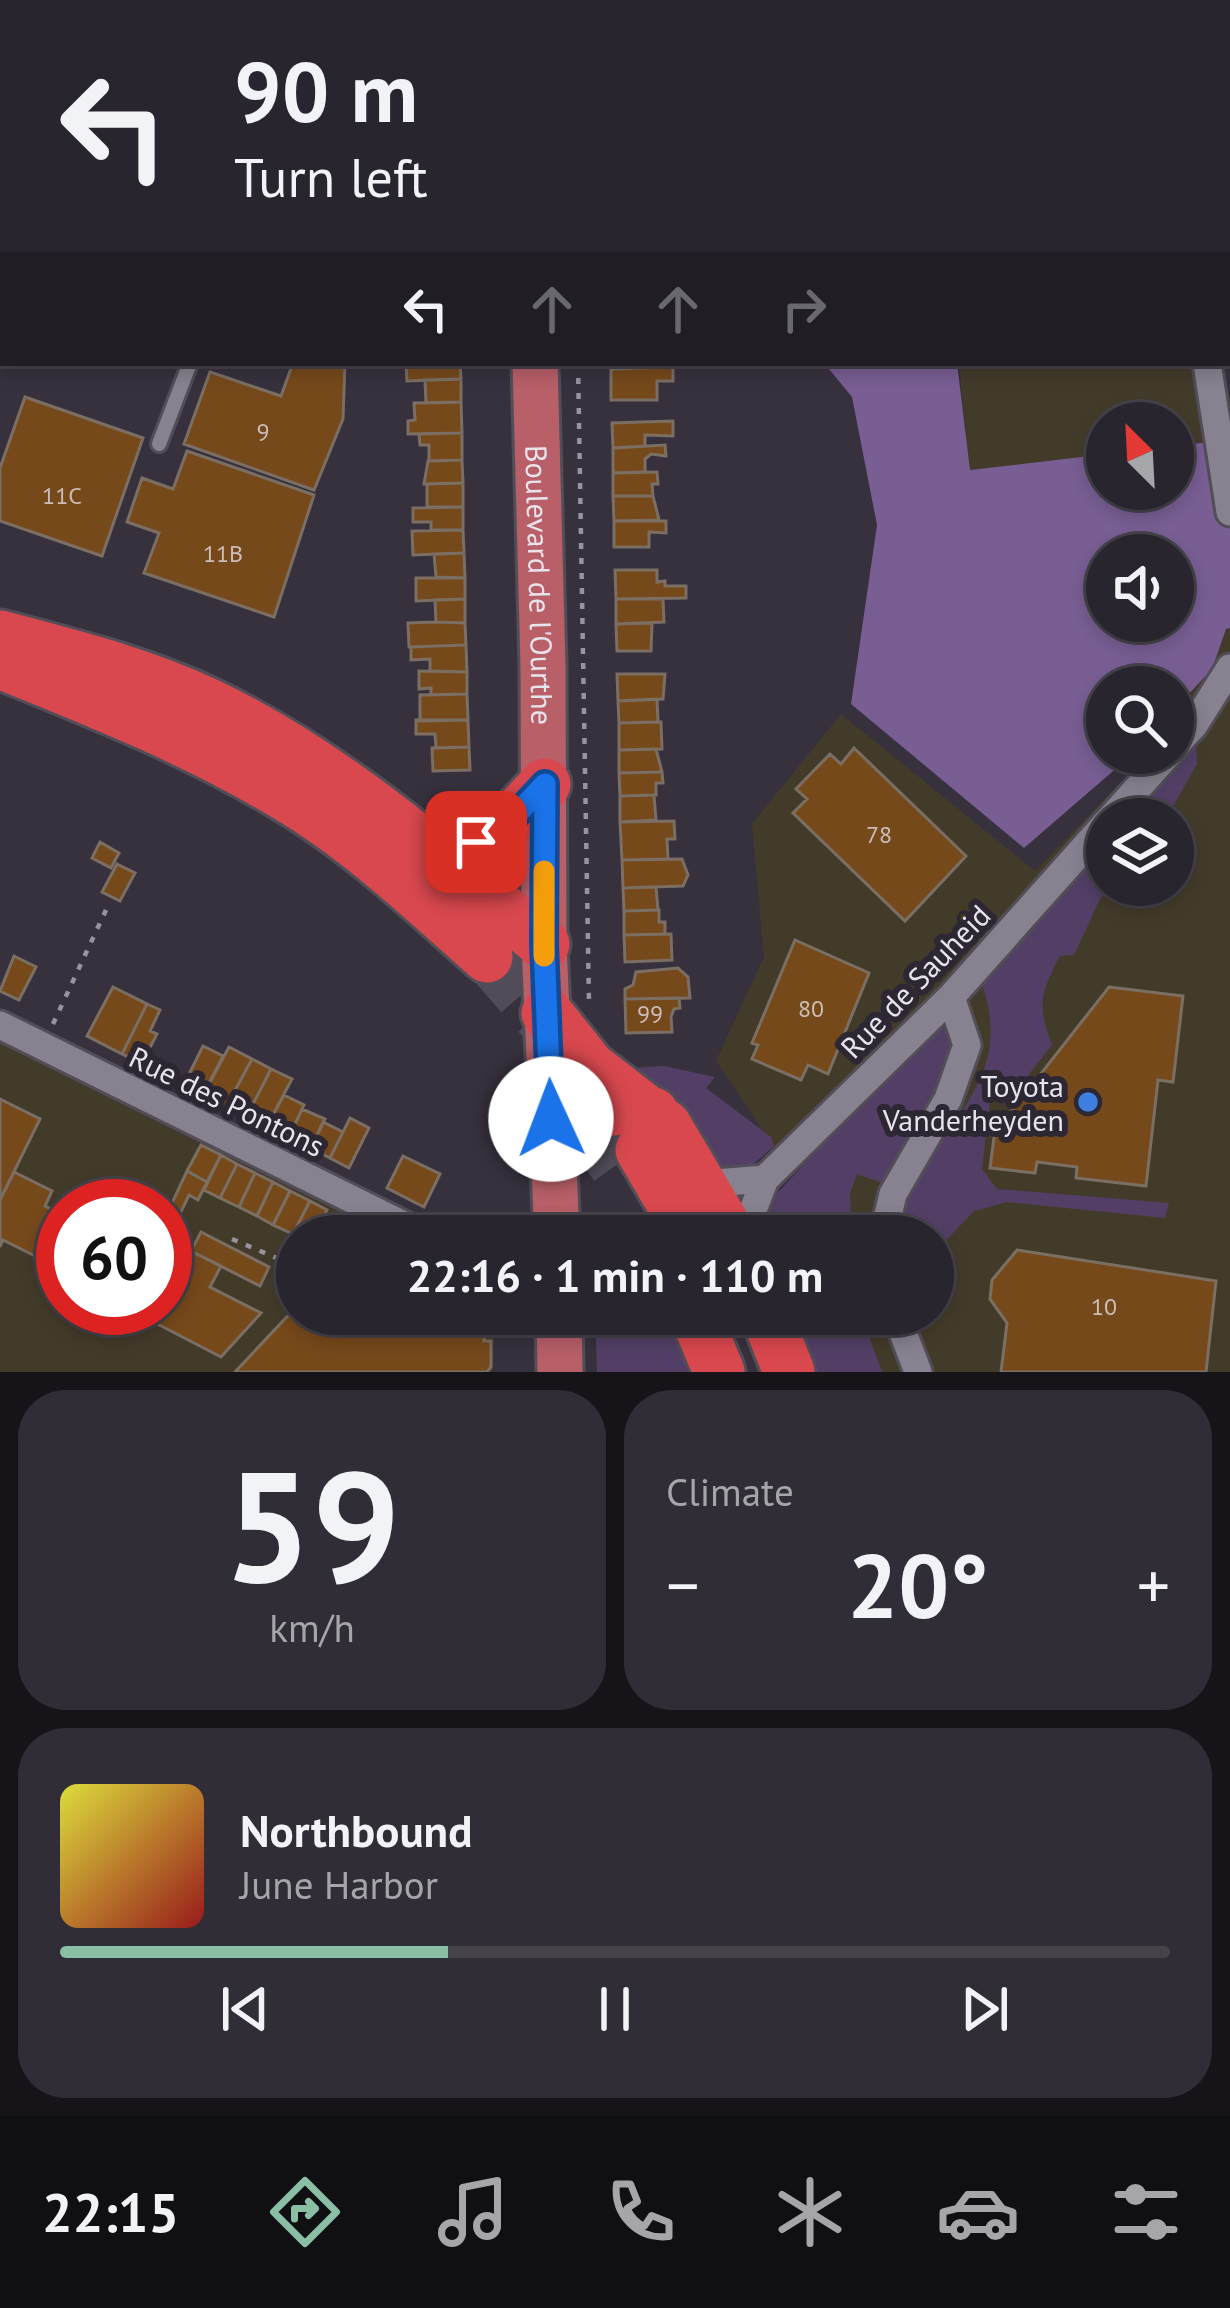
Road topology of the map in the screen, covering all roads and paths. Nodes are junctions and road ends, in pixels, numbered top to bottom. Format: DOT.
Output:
graph roads {
  1 [pos="189,366"];
  2 [pos="536,366"];
  3 [pos="578,366"];
  4 [pos="1207,366"];
  5 [pos="159,443"];
  6 [pos="1230,512"];
  7 [pos="0,636"];
  8 [pos="0,664"];
  9 [pos="1230,668"];
  10 [pos="0,695"];
  11 [pos="1194,724"];
  12 [pos="1150,774"];
  13 [pos="545,784"];
  14 [pos="1128,798"];
  15 [pos="422,840"];
  16 [pos="1086,845"];
  17 [pos="106,910"];
  18 [pos="544,944"];
  19 [pos="951,997"];
  20 [pos="568,1018"];
  21 [pos="0,1025"];
  22 [pos="41,1046"];
  23 [pos="551,1119"];
  24 [pos="637,1143"];
  25 [pos="765,1179"];
  26 [pos="703,1184"];
  27 [pos="383,1215"];
  28 [pos="556,1215"];
  29 [pos="652,1215"];
  30 [pos="679,1215"];
  31 [pos="720,1215"];
  32 [pos="751,1215"];
  33 [pos="888,1215"];
  34 [pos="232,1239"];
  35 [pos="276,1257"];
  36 [pos="560,1335"];
  37 [pos="703,1335"];
  38 [pos="904,1335"];
  39 [pos="560,1372"];
  40 [pos="718,1372"];
  41 [pos="918,1372"];
  1 -- 5 [label="lane"];
  2 -- 13 [label="main road, Boulevard de l'Ourthe"];
  3 -- 20 [label="path"];
  4 -- 6 [label="street"];
  7 -- 15 [label="highway"];
  8 -- 10 [label="highway"];
  9 -- 11 [label="street, Rue de Sauheid"];
  12 -- 14 [label="street, Rue de Sauheid"];
  13 -- 15 [label="highway"];
  13 -- 18 [label="main road, Boulevard de l'Ourthe"];
  15 -- 18 [label="highway"];
  16 -- 19 [label="street, Rue de Sauheid"];
  17 -- 22 [label="path"];
  18 -- 20 [label="main road, Boulevard de l'Ourthe"];
  19 -- 25 [label="street, Rue de Sauheid"];
  19 -- 33 [label="street"];
  20 -- 23 [label="main road, Boulevard de l'Ourthe"];
  20 -- 24 [label="highway"];
  21 -- 22 [label="street, Rue des Pontons"];
  22 -- 27 [label="street, Rue des Pontons"];
  23 -- 24 [label="highway"];
  23 -- 28 [label="main road, Boulevard de l'Ourthe"];
  24 -- 26 [label="highway"];
  24 -- 29 [label="highway"];
  24 -- 30 [label="highway"];
  25 -- 26 [label="street"];
  25 -- 32 [label="street, Rue de Sauheid"];
  26 -- 31 [label="highway"];
  34 -- 35 [label="path"];
  36 -- 39 [label="main road"];
  37 -- 40 [label="highway"];
  38 -- 41 [label="street"];
}
